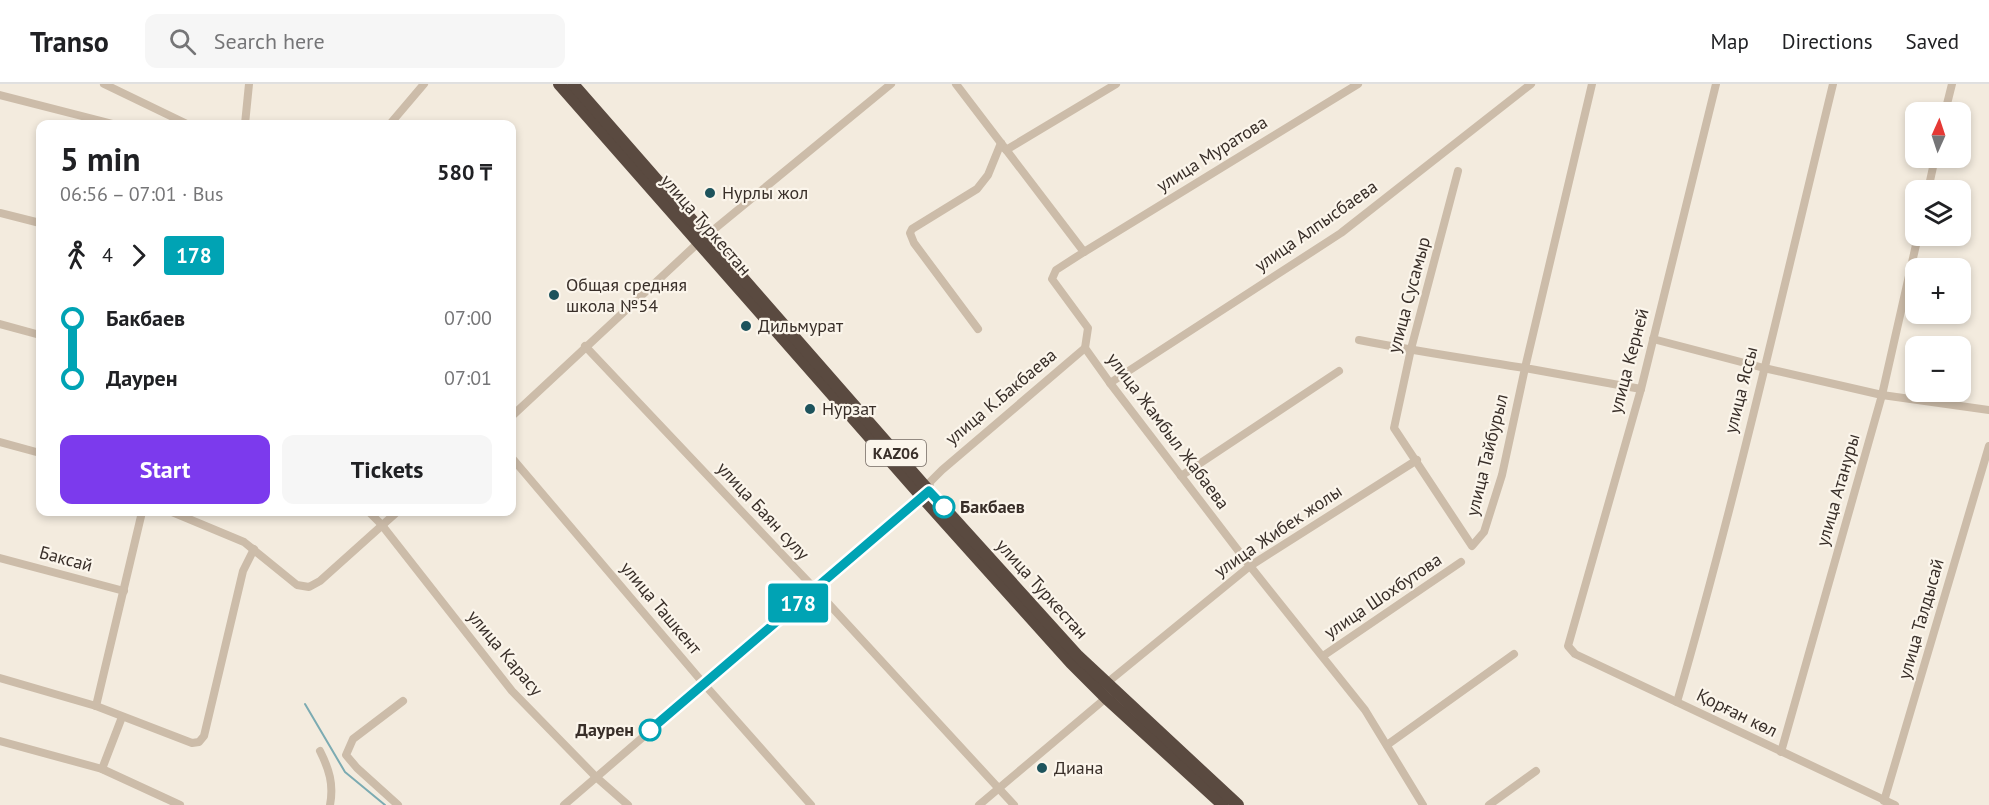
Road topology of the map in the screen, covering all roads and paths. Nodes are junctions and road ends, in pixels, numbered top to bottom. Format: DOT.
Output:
graph roads {
  1 [pos="104,84"];
  2 [pos="249,84"];
  3 [pos="424,84"];
  4 [pos="559,84"];
  5 [pos="573,84"];
  6 [pos="891,84"];
  7 [pos="957,84"];
  8 [pos="1116,84"];
  9 [pos="1358,84"];
  10 [pos="1531,84"];
  11 [pos="1592,84"];
  12 [pos="1716,84"];
  13 [pos="1833,84"];
  14 [pos="1952,84"];
  15 [pos="0,95"];
  16 [pos="1948,102"];
  17 [pos="97,120"];
  18 [pos="179,120"];
  19 [pos="245,120"];
  20 [pos="393,120"];
  21 [pos="1004,147"];
  22 [pos="1458,171"];
  23 [pos="0,213"];
  24 [pos="36,222"];
  25 [pos="702,240"];
  26 [pos="1916,246"];
  27 [pos="1084,252"];
  28 [pos="0,324"];
  29 [pos="978,329"];
  30 [pos="36,334"];
  31 [pos="1653,339"];
  32 [pos="1359,340"];
  33 [pos="585,346"];
  34 [pos="1085,348"];
  35 [pos="1412,349"];
  36 [pos="1525,368"];
  37 [pos="1764,368"];
  38 [pos="1339,371"];
  39 [pos="1110,383"];
  40 [pos="1641,389"];
  41 [pos="1882,395"];
  42 [pos="1989,410"];
  43 [pos="516,412"];
  44 [pos="0,442"];
  45 [pos="1989,446"];
  46 [pos="36,452"];
  47 [pos="1417,459"];
  48 [pos="516,463"];
  49 [pos="1181,476"];
  50 [pos="925,494"];
  51 [pos="141,516"];
  52 [pos="182,516"];
  53 [pos="373,516"];
  54 [pos="392,516"];
  55 [pos="381,524"];
  56 [pos="254,549"];
  57 [pos="0,558"];
  58 [pos="1461,562"];
  59 [pos="1250,567"];
  60 [pos="815,589"];
  61 [pos="124,591"];
  62 [pos="1568,646"];
  63 [pos="1514,654"];
  64 [pos="1323,656"];
  65 [pos="0,678"];
  66 [pos="1107,682"];
  67 [pos="704,684"];
  68 [pos="1106,698"];
  69 [pos="403,701"];
  70 [pos="1677,702"];
  71 [pos="96,706"];
  72 [pos="122,717"];
  73 [pos="0,741"];
  74 [pos="1387,745"];
  75 [pos="320,750"];
  76 [pos="1781,752"];
  77 [pos="102,769"];
  78 [pos="1536,771"];
  79 [pos="596,777"];
  80 [pos="998,789"];
  81 [pos="1884,801"];
  82 [pos="180,805"];
  83 [pos="330,805"];
  84 [pos="398,805"];
  85 [pos="564,805"];
  86 [pos="628,805"];
  87 [pos="811,805"];
  88 [pos="980,805"];
  89 [pos="1014,805"];
  90 [pos="1223,805"];
  91 [pos="1238,805"];
  92 [pos="1423,805"];
  93 [pos="1490,805"];
  94 [pos="1895,805"];
  1 -- 18 [label="street"];
  2 -- 19 [label="street"];
  3 -- 20 [label="street"];
  4 -- 25 [label="highway, улица Туркестан / KАZ06"];
  5 -- 25 [label="highway, улица Туркестан / KАZ06"];
  6 -- 25 [label="street"];
  7 -- 21 [label="street"];
  8 -- 21 [label="street"];
  9 -- 27 [label="street, улица Муратова"];
  10 -- 39 [label="street, улица Алпысбаева"];
  11 -- 36 [label="street, улица Тайбурыл"];
  12 -- 31 [label="street, улица Керней"];
  13 -- 37 [label="street, улица Яссы"];
  14 -- 16 [label="street"];
  15 -- 17 [label="street"];
  21 -- 27 [label="street"];
  21 -- 29 [label="street"];
  22 -- 35 [label="street, улица Сусамыр"];
  23 -- 24 [label="street"];
  25 -- 33 [label="street"];
  25 -- 50 [label="highway, улица Туркестан / KАZ06"];
  26 -- 41 [label="street, улица Атануры"];
  27 -- 34 [label="street, улица Жамбыл Жабаева"];
  28 -- 30 [label="street"];
  31 -- 37 [label="street"];
  31 -- 40 [label="street, улица Керней"];
  32 -- 35 [label="street"];
  33 -- 43 [label="street"];
  33 -- 60 [label="street, улица Баян сулу"];
  34 -- 39 [label="street, улица Жамбыл Жабаева"];
  34 -- 50 [label="street, улица К.Бакбаева"];
  35 -- 36 [label="street"];
  35 -- 47 [label="street, улица Сусамыр"];
  36 -- 40 [label="street"];
  36 -- 47 [label="street, улица Тайбурыл"];
  37 -- 41 [label="street"];
  37 -- 70 [label="street, улица Яссы"];
  38 -- 49 [label="street"];
  39 -- 49 [label="street, улица Жамбыл Жабаева"];
  40 -- 62 [label="street, улица Керней"];
  41 -- 42 [label="street"];
  41 -- 76 [label="street, улица Атануры"];
  44 -- 46 [label="street"];
  45 -- 81 [label="street, улица Талдысай"];
  47 -- 59 [label="street, улица Жибек жолы"];
  48 -- 67 [label="street, улица Ташкент"];
  49 -- 59 [label="street, улица Жамбыл Жабаева"];
  50 -- 60 [label="street, улица К.Бакбаева"];
  50 -- 66 [label="highway, улица Туркестан / KАZ06"];
  50 -- 68 [label="highway, улица Туркестан / KАZ06"];
  51 -- 61 [label="street"];
  52 -- 56 [label="street"];
  53 -- 55 [label="street, улица Карасу"];
  54 -- 55 [label="street"];
  55 -- 56 [label="street"];
  55 -- 79 [label="street, улица Карасу"];
  56 -- 72 [label="street"];
  57 -- 61 [label="street, Баксай"];
  58 -- 64 [label="street, улица Шохбутова"];
  59 -- 64 [label="street, улица Жамбыл Жабаева"];
  59 -- 66 [label="street, улица Жибек жолы"];
  60 -- 67 [label="street, улица К.Бакбаева"];
  60 -- 80 [label="street, улица Баян сулу"];
  61 -- 71 [label="street"];
  62 -- 70 [label="street, Қорған көл"];
  63 -- 74 [label="street"];
  64 -- 74 [label="street, улица Жамбыл Жабаева"];
  65 -- 71 [label="street"];
  66 -- 91 [label="highway, улица Туркестан / KАZ06"];
  67 -- 79 [label="street, улица К.Бакбаева"];
  67 -- 87 [label="street, улица Ташкент"];
  68 -- 80 [label="street"];
  68 -- 90 [label="highway, улица Туркестан / KАZ06"];
  69 -- 84 [label="street"];
  70 -- 76 [label="street, Қорған көл"];
  71 -- 72 [label="street"];
  72 -- 77 [label="street"];
  73 -- 77 [label="street"];
  74 -- 92 [label="street, улица Жамбыл Жабаева"];
  75 -- 83 [label="street"];
  76 -- 81 [label="street, Қорған көл"];
  77 -- 82 [label="street"];
  78 -- 93 [label="street"];
  79 -- 85 [label="street, улица К.Бакбаева"];
  79 -- 86 [label="street, улица Карасу"];
  80 -- 88 [label="street"];
  80 -- 89 [label="street, улица Баян сулу"];
  81 -- 94 [label="street, Қорған көл"];
}
